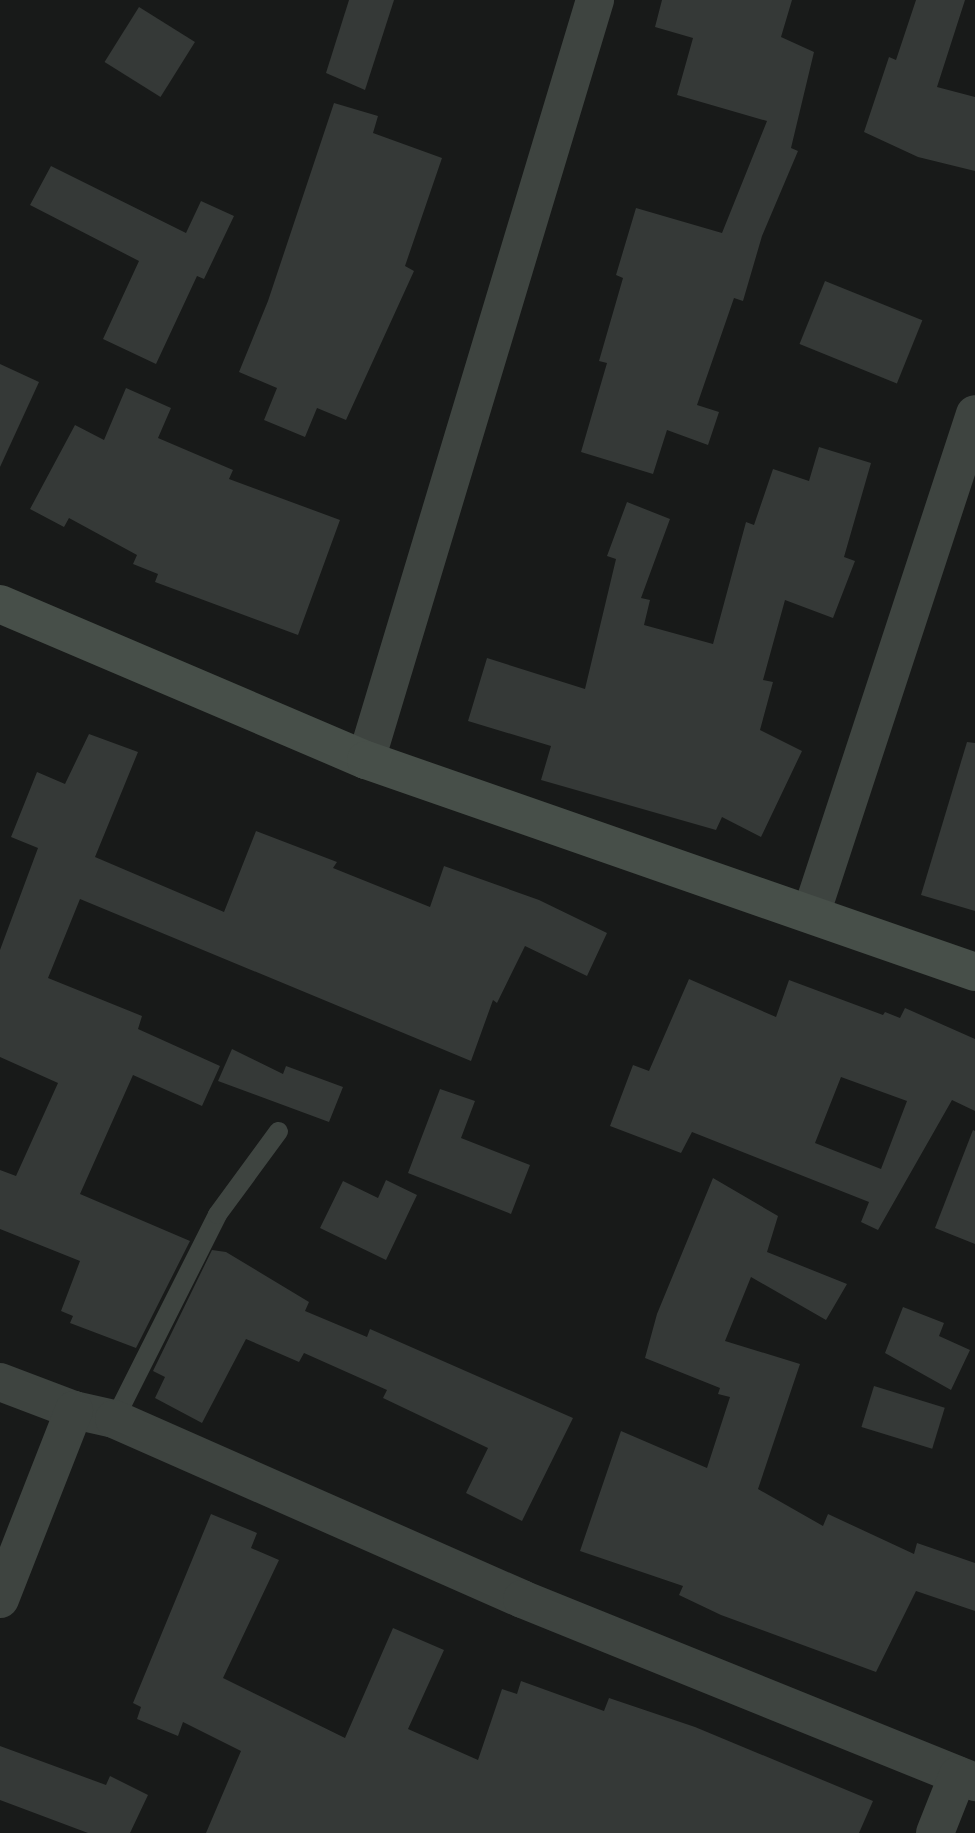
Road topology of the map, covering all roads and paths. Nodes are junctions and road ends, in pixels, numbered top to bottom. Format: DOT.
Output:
graph roads {
  1 [pos="595,0"];
  2 [pos="975,414"];
  3 [pos="0,604"];
  4 [pos="366,760"];
  5 [pos="811,914"];
  6 [pos="975,972"];
  7 [pos="278,1131"];
  8 [pos="0,1382"];
  9 [pos="74,1410"];
  10 [pos="114,1419"];
  11 [pos="0,1599"];
  12 [pos="966,1779"];
  13 [pos="935,1833"];
  1 -- 4 [label="street"];
  2 -- 5 [label="street"];
  3 -- 4 [label="street"];
  4 -- 5 [label="street"];
  5 -- 6 [label="street"];
  7 -- 10 [label="lane"];
  8 -- 9 [label="street"];
  9 -- 10 [label="street"];
  9 -- 11 [label="street"];
  10 -- 12 [label="street"];
  12 -- 13 [label="street"];
}
